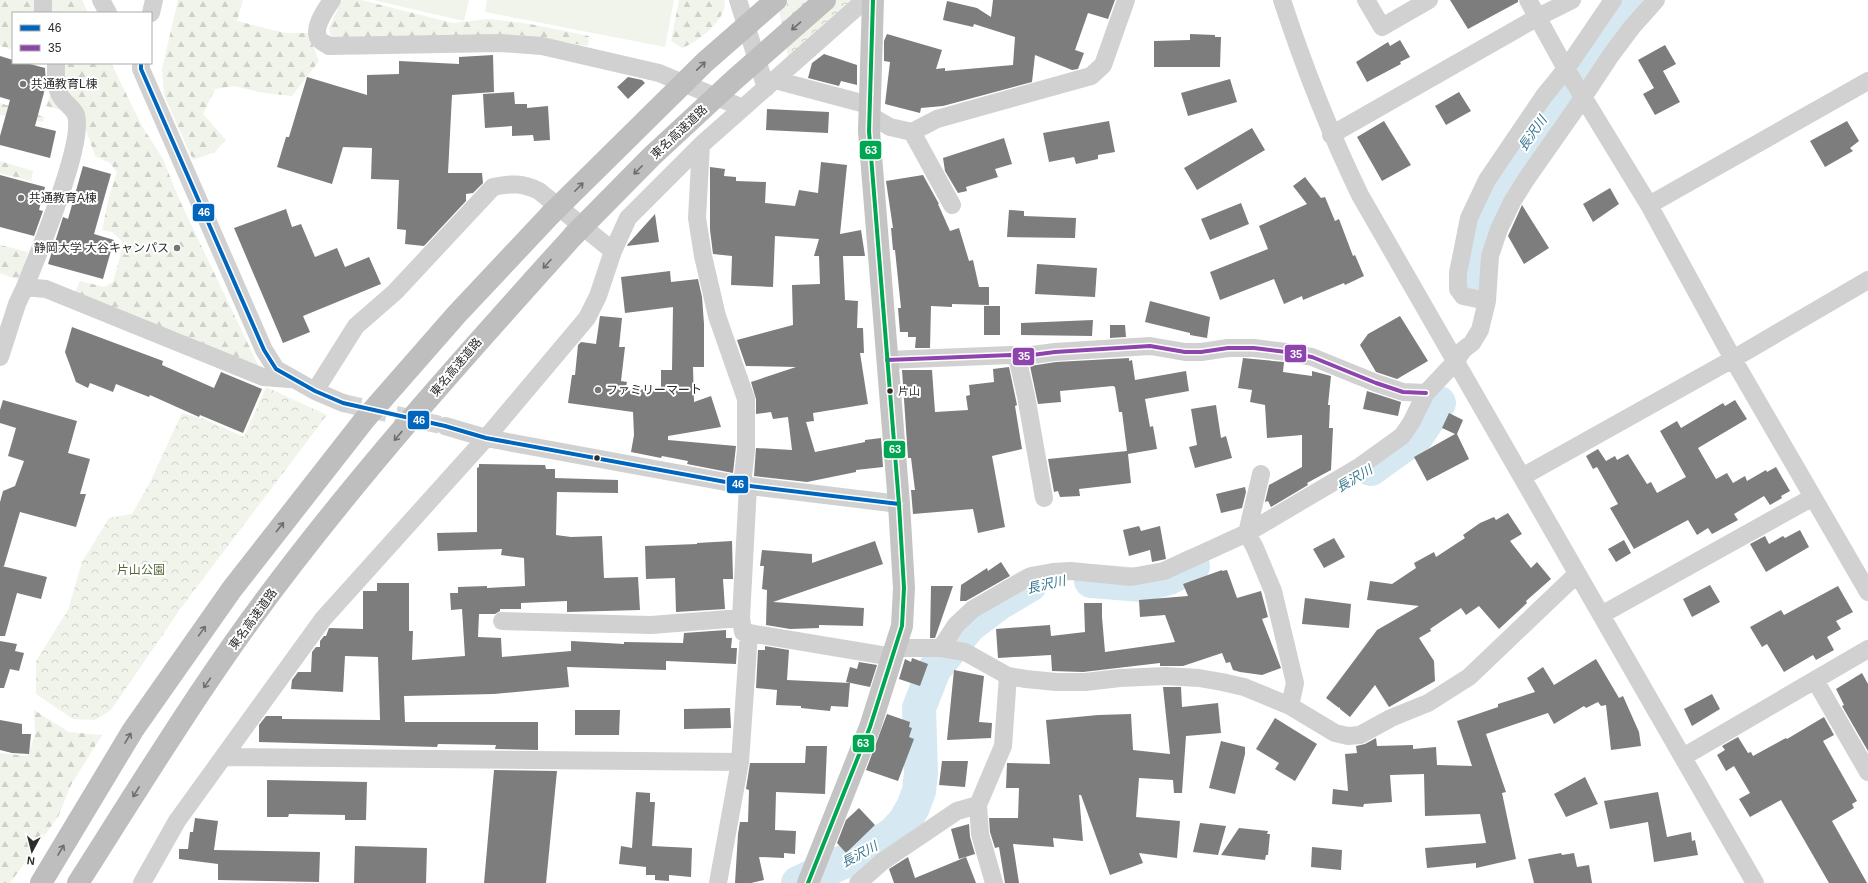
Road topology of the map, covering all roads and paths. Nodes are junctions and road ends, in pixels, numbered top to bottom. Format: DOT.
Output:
graph roads {
  1 [pos="43,0"];
  2 [pos="101,0"];
  3 [pos="154,0"];
  4 [pos="332,0"];
  5 [pos="738,0"];
  6 [pos="776,0"];
  7 [pos="825,0"];
  8 [pos="865,0"];
  9 [pos="873,0"];
  10 [pos="1126,0"];
  11 [pos="1282,0"];
  12 [pos="1366,0"];
  13 [pos="1429,0"];
  14 [pos="1528,0"];
  15 [pos="1572,0"];
  16 [pos="1613,0"];
  17 [pos="1656,0"];
  18 [pos="42,12"];
  19 [pos="107,12"];
  20 [pos="151,12"];
  21 [pos="1538,17"];
  22 [pos="56,64"];
  23 [pos="140,65"];
  24 [pos="1566,69"];
  25 [pos="1868,81"];
  26 [pos="771,84"];
  27 [pos="1583,97"];
  28 [pos="743,108"];
  29 [pos="869,110"];
  30 [pos="912,132"];
  31 [pos="1331,135"];
  32 [pos="701,145"];
  33 [pos="1649,204"];
  34 [pos="952,205"];
  35 [pos="613,251"];
  36 [pos="1868,280"];
  37 [pos="25,287"];
  38 [pos="1487,301"];
  39 [pos="0,357"];
  40 [pos="1017,357"];
  41 [pos="1733,359"];
  42 [pos="887,360"];
  43 [pos="1456,361"];
  44 [pos="291,379"];
  45 [pos="315,391"];
  46 [pos="1426,393"];
  47 [pos="343,403"];
  48 [pos="445,426"];
  49 [pos="486,438"];
  50 [pos="1261,474"];
  51 [pos="1522,477"];
  52 [pos="745,485"];
  53 [pos="1813,497"];
  54 [pos="1044,498"];
  55 [pos="900,504"];
  56 [pos="1250,539"];
  57 [pos="1577,574"];
  58 [pos="1868,592"];
  59 [pos="1602,615"];
  60 [pos="502,621"];
  61 [pos="745,625"];
  62 [pos="942,648"];
  63 [pos="1868,650"];
  64 [pos="895,652"];
  65 [pos="1008,676"];
  66 [pos="1815,680"];
  67 [pos="1290,706"];
  68 [pos="224,757"];
  69 [pos="1683,757"];
  70 [pos="740,762"];
  71 [pos="1868,772"];
  72 [pos="978,805"];
  73 [pos="41,883"];
  74 [pos="78,883"];
  75 [pos="142,883"];
  76 [pos="718,883"];
  77 [pos="808,883"];
  78 [pos="858,883"];
  79 [pos="994,883"];
  80 [pos="1755,883"];
  1 -- 18 [label="street"];
  2 -- 19 [label="street"];
  3 -- 20 [label="street"];
  4 -- 28 [label="street"];
  5 -- 26 [label="street"];
  73 -- 6 [label="highway, one-way, bridge"];
  7 -- 74 [label="highway, 東名高速道路, one-way, bridge"];
  8 -- 26 [label="street"];
  9 -- 29 [label="main road"];
  10 -- 30 [label="street"];
  11 -- 31 [label="street"];
  12 -- 13 [label="street"];
  14 -- 21 [label="street"];
  15 -- 21 [label="street"];
  16 -- 24 [label="street"];
  17 -- 27 [label="street"];
  21 -- 24 [label="street"];
  21 -- 31 [label="street"];
  22 -- 37 [label="street"];
  23 -- 44 [label="street"];
  24 -- 27 [label="street"];
  24 -- 38 [label="street"];
  25 -- 33 [label="street"];
  26 -- 28 [label="street"];
  26 -- 29 [label="street"];
  27 -- 33 [label="street"];
  27 -- 38 [label="street"];
  28 -- 32 [label="street"];
  29 -- 30 [label="street"];
  29 -- 42 [label="main road"];
  30 -- 34 [label="street"];
  31 -- 43 [label="street"];
  32 -- 35 [label="street"];
  32 -- 52 [label="street"];
  33 -- 41 [label="street"];
  35 -- 45 [label="street"];
  35 -- 49 [label="street"];
  36 -- 41 [label="street"];
  37 -- 39 [label="street"];
  37 -- 44 [label="street"];
  38 -- 43 [label="street"];
  40 -- 42 [label="street"];
  40 -- 46 [label="street"];
  40 -- 54 [label="street"];
  41 -- 51 [label="street"];
  41 -- 53 [label="street"];
  42 -- 55 [label="main road"];
  43 -- 46 [label="street"];
  43 -- 51 [label="street"];
  44 -- 45 [label="street"];
  45 -- 47 [label="street"];
  46 -- 56 [label="street"];
  48 -- 49 [label="street"];
  49 -- 52 [label="street"];
  49 -- 68 [label="street"];
  50 -- 56 [label="street"];
  51 -- 57 [label="street"];
  52 -- 55 [label="street"];
  52 -- 61 [label="street"];
  53 -- 58 [label="street"];
  53 -- 59 [label="street"];
  55 -- 64 [label="main road"];
  56 -- 62 [label="street"];
  56 -- 67 [label="street"];
  57 -- 59 [label="street"];
  57 -- 67 [label="street"];
  59 -- 69 [label="street"];
  60 -- 61 [label="street"];
  61 -- 64 [label="street"];
  61 -- 70 [label="street"];
  62 -- 64 [label="street"];
  62 -- 65 [label="street"];
  63 -- 66 [label="street"];
  64 -- 77 [label="main road"];
  65 -- 67 [label="street"];
  65 -- 72 [label="street"];
  66 -- 69 [label="street"];
  66 -- 71 [label="street"];
  68 -- 70 [label="street"];
  68 -- 75 [label="street"];
  69 -- 80 [label="street"];
  70 -- 76 [label="street"];
  72 -- 78 [label="street"];
  72 -- 79 [label="street"];
}
